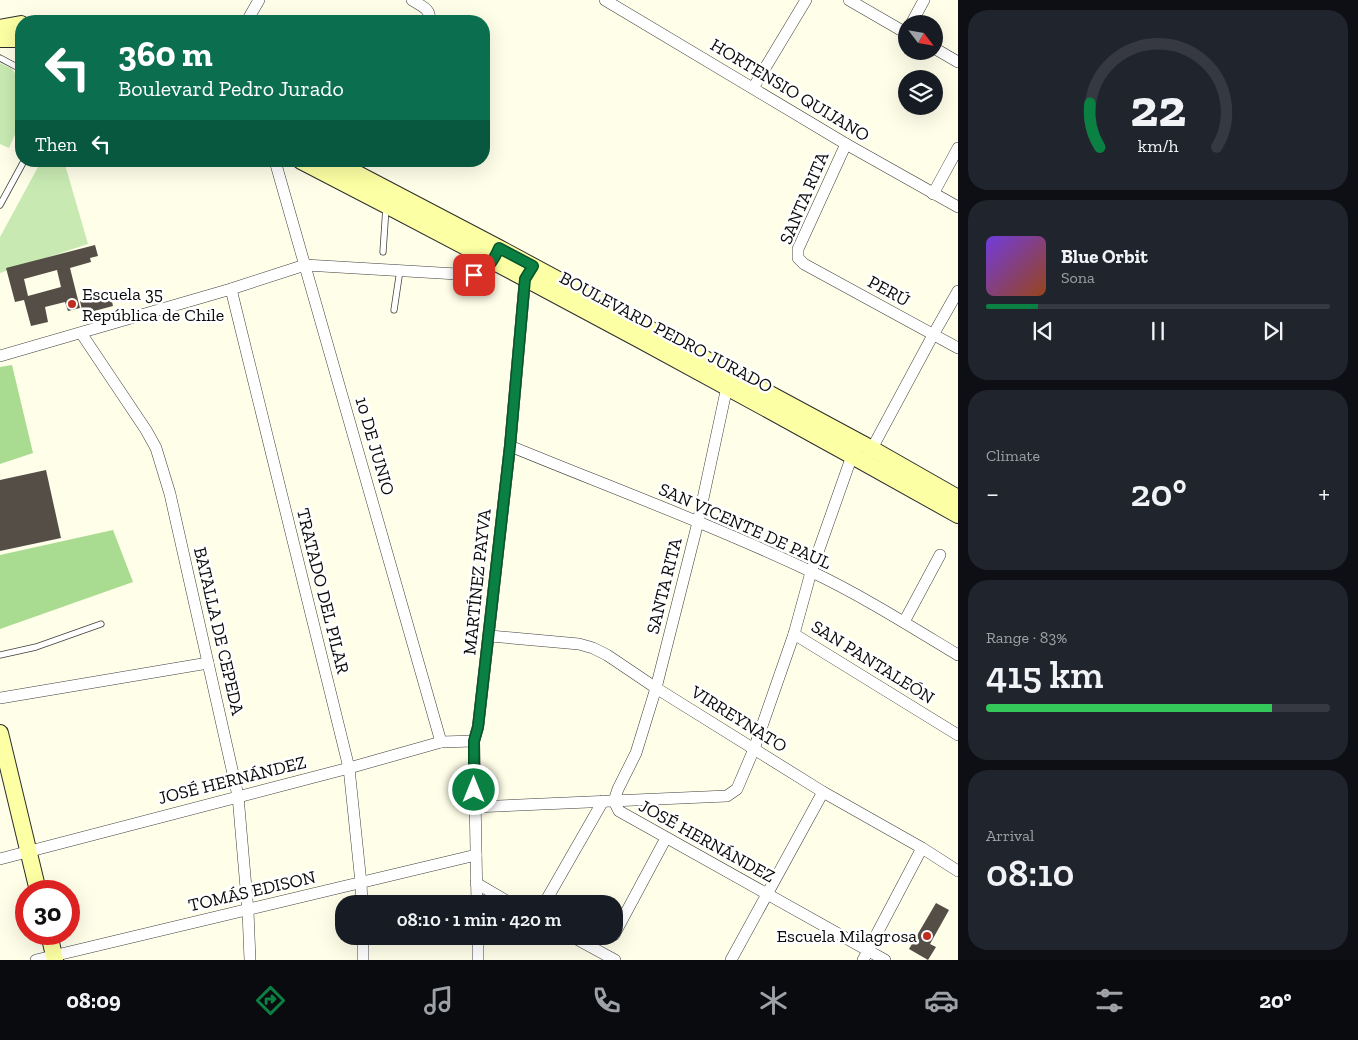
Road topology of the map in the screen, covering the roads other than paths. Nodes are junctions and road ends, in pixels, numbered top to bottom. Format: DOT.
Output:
graph roads {
  1 [pos="259,0"];
  2 [pos="412,0"];
  3 [pos="605,0"];
  4 [pos="806,0"];
  5 [pos="848,0"];
  6 [pos="924,0"];
  7 [pos="250,15"];
  8 [pos="430,15"];
  9 [pos="916,15"];
  10 [pos="15,25"];
  11 [pos="0,28"];
  12 [pos="898,28"];
  13 [pos="0,39"];
  14 [pos="15,39"];
  15 [pos="943,53"];
  16 [pos="0,58"];
  17 [pos="958,62"];
  18 [pos="15,65"];
  19 [pos="753,88"];
  20 [pos="846,144"];
  21 [pos="958,148"];
  22 [pos="21,167"];
  23 [pos="277,167"];
  24 [pos="313,167"];
  25 [pos="343,167"];
  26 [pos="933,194"];
  27 [pos="0,205"];
  28 [pos="386,205"];
  29 [pos="958,207"];
  30 [pos="383,252"];
  31 [pos="496,255"];
  32 [pos="804,264"];
  33 [pos="305,265"];
  34 [pos="400,270"];
  35 [pos="529,273"];
  36 [pos="231,289"];
  37 [pos="958,291"];
  38 [pos="394,310"];
  39 [pos="81,332"];
  40 [pos="933,335"];
  41 [pos="958,348"];
  42 [pos="0,356"];
  43 [pos="728,380"];
  44 [pos="510,446"];
  45 [pos="862,452"];
  46 [pos="958,498"];
  47 [pos="958,515"];
  48 [pos="698,522"];
  49 [pos="940,555"];
  50 [pos="811,572"];
  51 [pos="904,622"];
  52 [pos="101,624"];
  53 [pos="794,634"];
  54 [pos="490,636"];
  55 [pos="0,655"];
  56 [pos="958,655"];
  57 [pos="208,663"];
  58 [pos="656,688"];
  59 [pos="0,698"];
  60 [pos="0,733"];
  61 [pos="958,735"];
  62 [pos="474,741"];
  63 [pos="441,742"];
  64 [pos="754,748"];
  65 [pos="348,768"];
  66 [pos="823,792"];
  67 [pos="238,796"];
  68 [pos="608,801"];
  69 [pos="474,807"];
  70 [pos="666,838"];
  71 [pos="922,848"];
  72 [pos="28,851"];
  73 [pos="476,855"];
  74 [pos="0,859"];
  75 [pos="958,872"];
  76 [pos="35,880"];
  77 [pos="361,883"];
  78 [pos="476,883"];
  79 [pos="767,894"];
  80 [pos="362,895"];
  81 [pos="477,895"];
  82 [pos="497,895"];
  83 [pos="550,895"];
  84 [pos="248,911"];
  85 [pos="623,917"];
  86 [pos="51,945"];
  87 [pos="363,945"];
  88 [pos="478,945"];
  89 [pos="587,945"];
  90 [pos="608,945"];
  91 [pos="603,954"];
  92 [pos="866,955"];
  93 [pos="54,958"];
  94 [pos="36,960"];
  95 [pos="250,960"];
  96 [pos="363,960"];
  97 [pos="478,960"];
  98 [pos="615,960"];
  99 [pos="731,960"];
  100 [pos="885,960"];
  1 -- 7 [label="street"];
  2 -- 8 [label="street"];
  3 -- 19 [label="street, HORTENSIO QUIJANO"];
  4 -- 19 [label="street"];
  5 -- 12 [label="street"];
  6 -- 9 [label="street"];
  10 -- 11 [label="main road"];
  13 -- 14 [label="main road"];
  15 -- 17 [label="street"];
  16 -- 18 [label="lane"];
  19 -- 20 [label="street, HORTENSIO QUIJANO"];
  20 -- 26 [label="street, HORTENSIO QUIJANO"];
  20 -- 32 [label="street, SANTA RITA"];
  21 -- 26 [label="street"];
  22 -- 27 [label="lane"];
  23 -- 33 [label="street, 10 DE JUNIO"];
  24 -- 28 [label="main road, BOULEVARD PEDRO JURADO"];
  25 -- 31 [label="main road, BOULEVARD PEDRO JURADO"];
  26 -- 29 [label="street, HORTENSIO QUIJANO"];
  28 -- 30 [label="lane"];
  28 -- 31 [label="main road, BOULEVARD PEDRO JURADO"];
  31 -- 34 [label="street"];
  31 -- 35 [label="main road, BOULEVARD PEDRO JURADO"];
  32 -- 40 [label="street, PERÚ"];
  33 -- 34 [label="street"];
  33 -- 36 [label="street"];
  33 -- 63 [label="street, 10 DE JUNIO"];
  34 -- 38 [label="lane"];
  35 -- 43 [label="main road, BOULEVARD PEDRO JURADO"];
  35 -- 44 [label="street, MARTÍNEZ PAYVA"];
  36 -- 39 [label="street"];
  36 -- 65 [label="street, TRATADO DEL PILAR"];
  37 -- 40 [label="street"];
  39 -- 42 [label="street"];
  39 -- 57 [label="street, BATALLA DE CEPEDA"];
  40 -- 41 [label="street, PERÚ"];
  40 -- 45 [label="street"];
  43 -- 45 [label="main road, BOULEVARD PEDRO JURADO"];
  43 -- 48 [label="street, SANTA RITA"];
  44 -- 48 [label="street, SAN VICENTE DE PAUL"];
  44 -- 54 [label="street, MARTÍNEZ PAYVA"];
  45 -- 46 [label="main road, BOULEVARD PEDRO JURADO"];
  45 -- 47 [label="main road, BOULEVARD PEDRO JURADO"];
  45 -- 50 [label="street"];
  48 -- 50 [label="street, SAN VICENTE DE PAUL"];
  48 -- 58 [label="street, SANTA RITA"];
  49 -- 51 [label="street"];
  50 -- 51 [label="street, SAN VICENTE DE PAUL"];
  50 -- 53 [label="street"];
  51 -- 56 [label="street, SAN VICENTE DE PAUL"];
  52 -- 55 [label="lane"];
  53 -- 61 [label="street, SAN PANTALEÓN"];
  53 -- 64 [label="street"];
  54 -- 58 [label="street, VIRREYNATO"];
  54 -- 62 [label="street, MARTÍNEZ PAYVA"];
  57 -- 59 [label="street"];
  57 -- 67 [label="street, BATALLA DE CEPEDA"];
  58 -- 64 [label="street, VIRREYNATO"];
  58 -- 68 [label="street, SANTA RITA"];
  60 -- 72 [label="main road"];
  62 -- 63 [label="street, JOSÉ HERNÁNDEZ"];
  62 -- 69 [label="street, MARTÍNEZ PAYVA"];
  63 -- 65 [label="street, JOSÉ HERNÁNDEZ"];
  64 -- 66 [label="street, VIRREYNATO"];
  64 -- 68 [label="street"];
  65 -- 67 [label="street, JOSÉ HERNÁNDEZ"];
  65 -- 77 [label="street, TRATADO DEL PILAR"];
  66 -- 71 [label="street, VIRREYNATO"];
  66 -- 79 [label="street"];
  67 -- 72 [label="street, JOSÉ HERNÁNDEZ"];
  67 -- 84 [label="street, BATALLA DE CEPEDA"];
  68 -- 69 [label="street"];
  68 -- 70 [label="street, JOSÉ HERNÁNDEZ"];
  68 -- 83 [label="street, SANTA RITA"];
  69 -- 73 [label="street, MARTÍNEZ PAYVA"];
  70 -- 79 [label="street, JOSÉ HERNÁNDEZ"];
  70 -- 85 [label="street"];
  71 -- 75 [label="street, VIRREYNATO"];
  71 -- 92 [label="street"];
  72 -- 74 [label="street, JOSÉ HERNÁNDEZ"];
  72 -- 76 [label="main road"];
  73 -- 77 [label="street, TOMÁS EDISON"];
  73 -- 78 [label="street, MARTÍNEZ PAYVA"];
  77 -- 80 [label="street, TRATADO DEL PILAR"];
  77 -- 84 [label="street, TOMÁS EDISON"];
  78 -- 81 [label="street, MARTÍNEZ PAYVA"];
  78 -- 82 [label="street"];
  79 -- 92 [label="street, JOSÉ HERNÁNDEZ"];
  79 -- 99 [label="street"];
  84 -- 93 [label="street, TOMÁS EDISON"];
  84 -- 95 [label="street, BATALLA DE CEPEDA"];
  86 -- 93 [label="main road"];
  87 -- 96 [label="street"];
  88 -- 97 [label="street"];
  89 -- 91 [label="street"];
  90 -- 91 [label="street"];
  91 -- 98 [label="street"];
  92 -- 100 [label="street, JOSÉ HERNÁNDEZ"];
  93 -- 94 [label="street, TOMÁS EDISON"];
}
